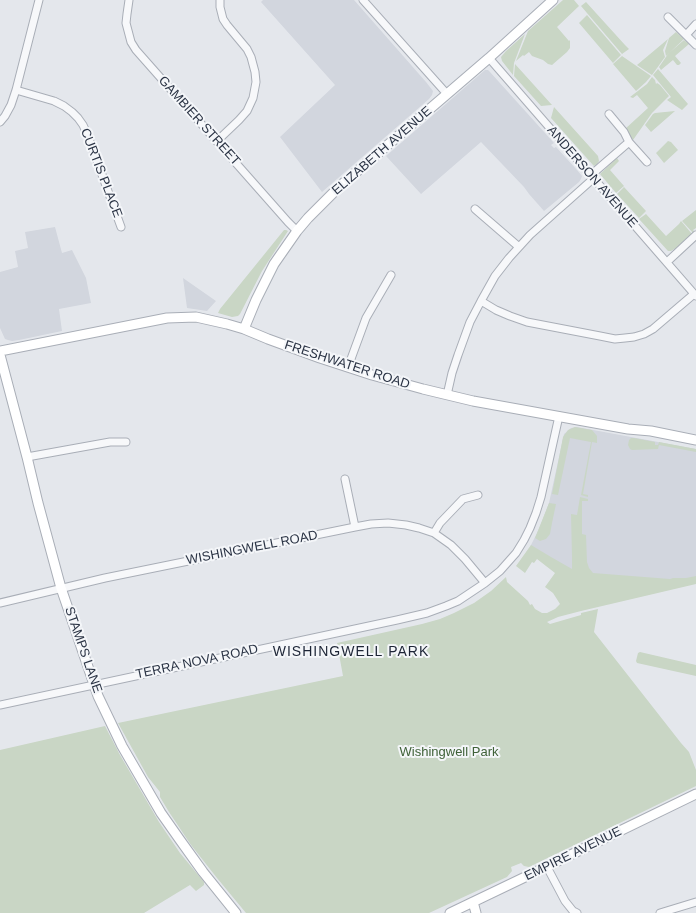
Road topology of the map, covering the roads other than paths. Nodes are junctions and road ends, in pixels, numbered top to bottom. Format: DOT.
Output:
graph roads {
  1 [pos="39,0"];
  2 [pos="129,0"];
  3 [pos="220,0"];
  4 [pos="363,0"];
  5 [pos="553,0"];
  6 [pos="668,17"];
  7 [pos="696,24"];
  8 [pos="686,35"];
  9 [pos="696,45"];
  10 [pos="488,58"];
  11 [pos="16,90"];
  12 [pos="447,94"];
  13 [pos="609,114"];
  14 [pos="0,122"];
  15 [pos="216,141"];
  16 [pos="629,142"];
  17 [pos="647,162"];
  18 [pos="592,177"];
  19 [pos="476,209"];
  20 [pos="121,227"];
  21 [pos="297,231"];
  22 [pos="696,235"];
  23 [pos="519,247"];
  24 [pos="667,262"];
  25 [pos="391,274"];
  26 [pos="695,295"];
  27 [pos="480,301"];
  28 [pos="244,329"];
  29 [pos="0,351"];
  30 [pos="0,355"];
  31 [pos="348,367"];
  32 [pos="447,395"];
  33 [pos="559,416"];
  34 [pos="696,440"];
  35 [pos="126,442"];
  36 [pos="27,457"];
  37 [pos="345,479"];
  38 [pos="478,495"];
  39 [pos="355,526"];
  40 [pos="434,533"];
  41 [pos="485,583"];
  42 [pos="61,588"];
  43 [pos="0,603"];
  44 [pos="94,684"];
  45 [pos="0,705"];
  46 [pos="696,794"];
  47 [pos="547,867"];
  48 [pos="473,902"];
  49 [pos="696,902"];
  50 [pos="236,913"];
  51 [pos="450,913"];
  52 [pos="476,913"];
  53 [pos="577,913"];
  54 [pos="660,913"];
  1 -- 11 [label="street"];
  2 -- 15 [label="street, GAMBIER STREET"];
  3 -- 15 [label="street"];
  4 -- 12 [label="street"];
  5 -- 10 [label="main road, ELIZABETH AVENUE"];
  6 -- 8 [label="street"];
  7 -- 8 [label="street"];
  8 -- 9 [label="street"];
  10 -- 12 [label="main road, ELIZABETH AVENUE"];
  10 -- 18 [label="street, ANDERSON AVENUE"];
  11 -- 14 [label="street"];
  11 -- 20 [label="street, CURTIS PLACE"];
  12 -- 21 [label="main road, ELIZABETH AVENUE"];
  13 -- 16 [label="street"];
  15 -- 21 [label="street, GAMBIER STREET"];
  16 -- 17 [label="street"];
  16 -- 18 [label="street"];
  18 -- 23 [label="street"];
  18 -- 24 [label="street, ANDERSON AVENUE"];
  19 -- 23 [label="street"];
  21 -- 28 [label="main road, ELIZABETH AVENUE"];
  22 -- 24 [label="street"];
  23 -- 27 [label="street"];
  24 -- 26 [label="street, ANDERSON AVENUE"];
  25 -- 31 [label="street"];
  26 -- 27 [label="street"];
  27 -- 32 [label="street"];
  28 -- 29 [label="main road, FRESHWATER ROAD"];
  28 -- 31 [label="main road, FRESHWATER ROAD"];
  30 -- 36 [label="main road, STAMPS LANE"];
  31 -- 32 [label="main road, FRESHWATER ROAD"];
  32 -- 33 [label="main road, FRESHWATER ROAD"];
  33 -- 34 [label="main road, FRESHWATER ROAD"];
  33 -- 41 [label="street, TERRA NOVA ROAD"];
  35 -- 36 [label="street"];
  36 -- 42 [label="main road, STAMPS LANE"];
  37 -- 39 [label="street"];
  38 -- 40 [label="street"];
  39 -- 40 [label="street, WISHINGWELL ROAD"];
  39 -- 42 [label="street, WISHINGWELL ROAD"];
  40 -- 41 [label="street, WISHINGWELL ROAD"];
  41 -- 44 [label="street, TERRA NOVA ROAD"];
  42 -- 43 [label="street, WISHINGWELL ROAD"];
  42 -- 44 [label="main road, STAMPS LANE"];
  44 -- 45 [label="street, TERRA NOVA ROAD"];
  44 -- 50 [label="main road, STAMPS LANE"];
  46 -- 47 [label="main road, EMPIRE AVENUE"];
  47 -- 48 [label="main road, EMPIRE AVENUE"];
  47 -- 53 [label="street"];
  48 -- 51 [label="main road, EMPIRE AVENUE"];
  48 -- 52 [label="main road"];
  49 -- 54 [label="street"];
}
